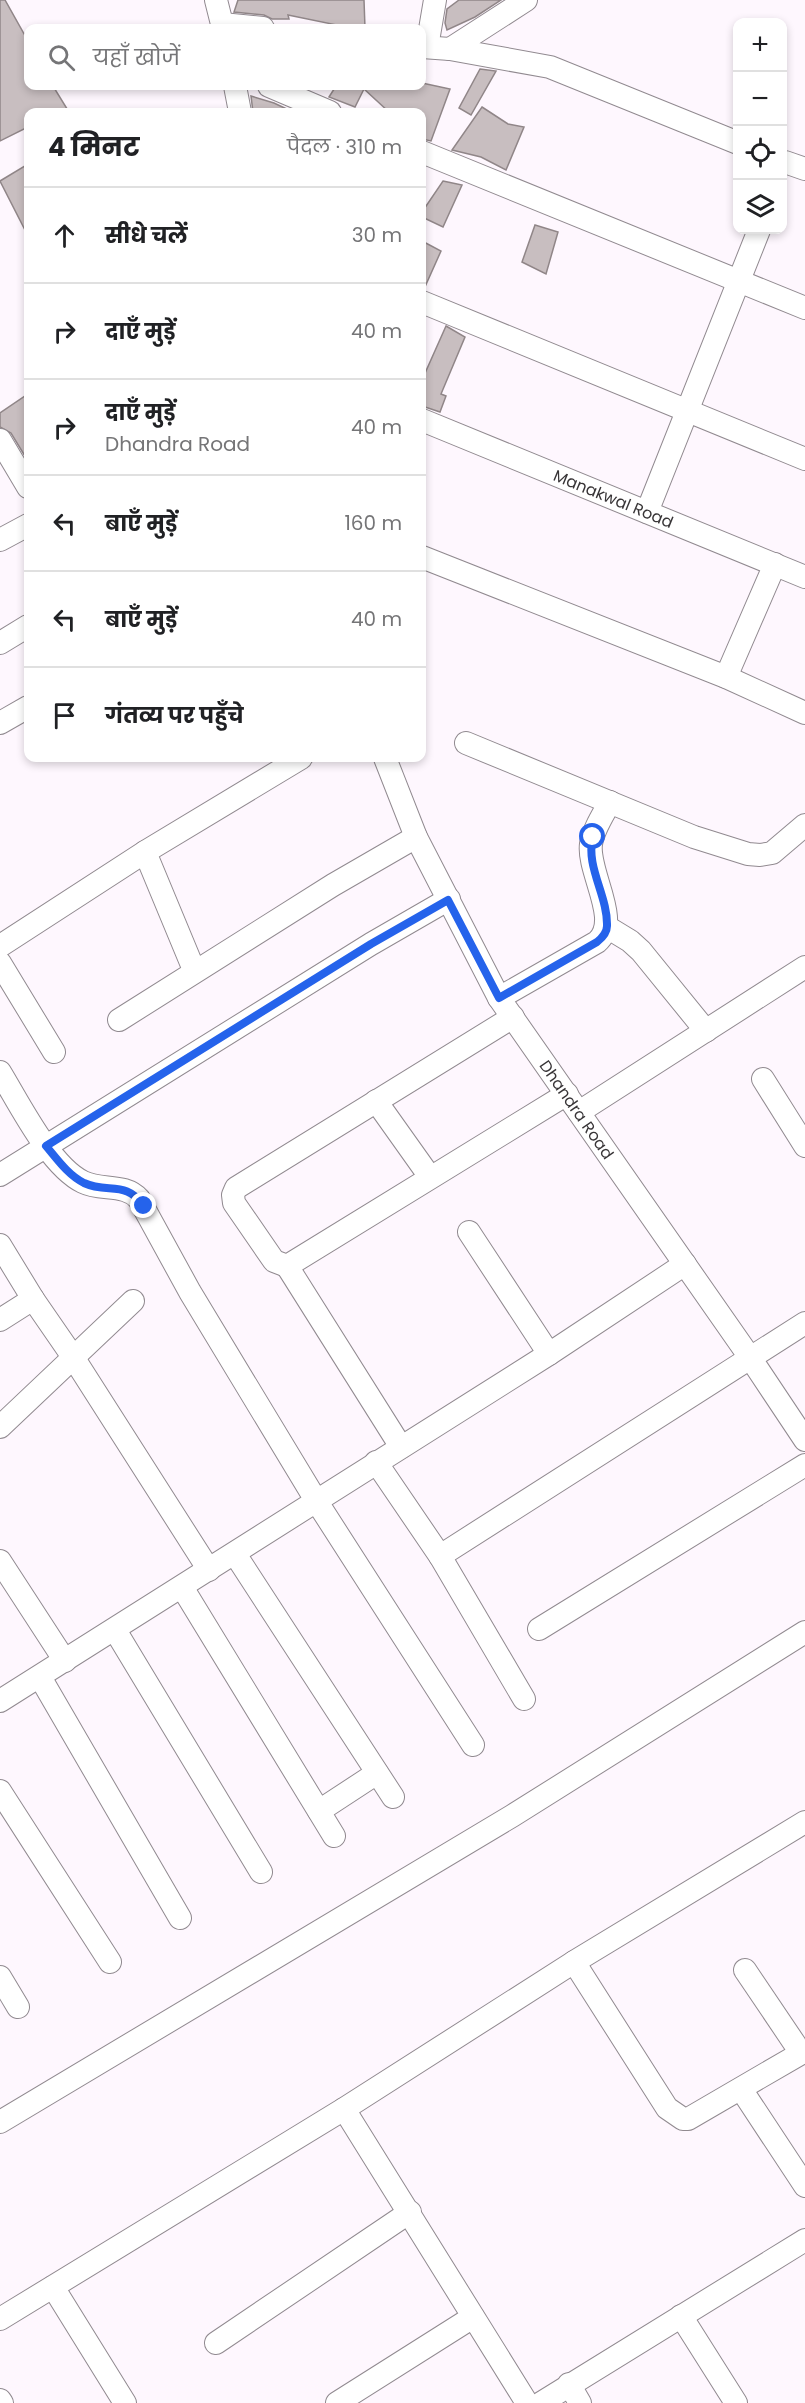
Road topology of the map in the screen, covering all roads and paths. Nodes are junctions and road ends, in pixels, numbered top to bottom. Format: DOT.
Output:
graph roads {
  1 [pos="216,0"];
  2 [pos="435,0"];
  3 [pos="526,0"];
  4 [pos="222,24"];
  5 [pos="426,38"];
  6 [pos="426,47"];
  7 [pos="450,49"];
  8 [pos="236,90"];
  9 [pos="278,90"];
  10 [pos="239,108"];
  11 [pos="321,108"];
  12 [pos="733,141"];
  13 [pos="426,154"];
  14 [pos="757,234"];
  15 [pos="739,280"];
  16 [pos="426,304"];
  17 [pos="805,308"];
  18 [pos="686,412"];
  19 [pos="426,422"];
  20 [pos="0,440"];
  21 [pos="805,459"];
  22 [pos="24,480"];
  23 [pos="647,512"];
  24 [pos="24,527"];
  25 [pos="0,540"];
  26 [pos="426,559"];
  27 [pos="775,564"];
  28 [pos="805,577"];
  29 [pos="24,628"];
  30 [pos="0,643"];
  31 [pos="726,677"];
  32 [pos="24,709"];
  33 [pos="805,713"];
  34 [pos="0,723"];
  35 [pos="466,743"];
  36 [pos="294,762"];
  37 [pos="386,762"];
  38 [pos="610,802"];
  39 [pos="805,825"];
  40 [pos="416,837"];
  41 [pos="145,852"];
  42 [pos="448,900"];
  43 [pos="607,927"];
  44 [pos="0,946"];
  45 [pos="0,963"];
  46 [pos="805,967"];
  47 [pos="194,970"];
  48 [pos="499,998"];
  49 [pos="513,1017"];
  50 [pos="119,1020"];
  51 [pos="706,1031"];
  52 [pos="54,1052"];
  53 [pos="0,1072"];
  54 [pos="763,1079"];
  55 [pos="376,1101"];
  56 [pos="573,1103"];
  57 [pos="46,1146"];
  58 [pos="805,1146"];
  59 [pos="0,1175"];
  60 [pos="430,1177"];
  61 [pos="469,1232"];
  62 [pos="0,1245"];
  63 [pos="685,1264"];
  64 [pos="287,1266"];
  65 [pos="33,1299"];
  66 [pos="133,1301"];
  67 [pos="0,1320"];
  68 [pos="805,1323"];
  69 [pos="549,1354"];
  70 [pos="73,1357"];
  71 [pos="751,1359"];
  72 [pos="0,1427"];
  73 [pos="805,1440"];
  74 [pos="401,1447"];
  75 [pos="376,1462"];
  76 [pos="805,1465"];
  77 [pos="317,1502"];
  78 [pos="235,1554"];
  79 [pos="440,1556"];
  80 [pos="0,1561"];
  81 [pos="209,1570"];
  82 [pos="182,1587"];
  83 [pos="539,1629"];
  84 [pos="115,1630"];
  85 [pos="805,1632"];
  86 [pos="65,1661"];
  87 [pos="40,1677"];
  88 [pos="524,1699"];
  89 [pos="0,1701"];
  90 [pos="473,1745"];
  91 [pos="377,1773"];
  92 [pos="0,1791"];
  93 [pos="393,1797"];
  94 [pos="319,1811"];
  95 [pos="805,1822"];
  96 [pos="334,1836"];
  97 [pos="261,1872"];
  98 [pos="180,1918"];
  99 [pos="110,1962"];
  100 [pos="574,1962"];
  101 [pos="745,1970"];
  102 [pos="0,1977"];
  103 [pos="18,2007"];
  104 [pos="803,2052"];
  105 [pos="741,2089"];
  106 [pos="344,2109"];
  107 [pos="0,2122"];
  108 [pos="803,2180"];
  109 [pos="410,2212"];
  110 [pos="804,2243"];
  111 [pos="53,2287"];
  112 [pos="472,2316"];
  113 [pos="681,2316"];
  114 [pos="0,2319"];
  115 [pos="216,2343"];
  116 [pos="575,2393"];
  117 [pos="125,2403"];
  118 [pos="337,2403"];
  119 [pos="527,2403"];
  120 [pos="541,2403"];
  121 [pos="736,2403"];
  1 -- 4 [label="street"];
  2 -- 5 [label="street"];
  3 -- 7 [label="street"];
  6 -- 7 [label="street"];
  7 -- 12 [label="street"];
  8 -- 10 [label="street"];
  9 -- 11 [label="street"];
  13 -- 15 [label="street"];
  14 -- 15 [label="street"];
  15 -- 17 [label="street"];
  15 -- 18 [label="street"];
  16 -- 18 [label="street"];
  18 -- 21 [label="street"];
  18 -- 23 [label="street"];
  19 -- 23 [label="street, Manakwal Road"];
  20 -- 22 [label="street"];
  23 -- 27 [label="street, Manakwal Road"];
  24 -- 25 [label="street"];
  26 -- 31 [label="street"];
  27 -- 28 [label="street, Manakwal Road"];
  27 -- 31 [label="street"];
  29 -- 30 [label="street"];
  31 -- 33 [label="street"];
  32 -- 34 [label="street"];
  35 -- 38 [label="street"];
  36 -- 41 [label="street"];
  37 -- 40 [label="street, Dhandra Road"];
  38 -- 39 [label="street"];
  38 -- 43 [label="street"];
  40 -- 42 [label="street, Dhandra Road"];
  40 -- 47 [label="street"];
  41 -- 44 [label="street"];
  41 -- 47 [label="street"];
  42 -- 48 [label="street, Dhandra Road"];
  42 -- 57 [label="street"];
  43 -- 48 [label="street"];
  43 -- 51 [label="street"];
  45 -- 52 [label="street"];
  46 -- 51 [label="street"];
  47 -- 50 [label="street"];
  48 -- 49 [label="street, Dhandra Road"];
  49 -- 55 [label="street"];
  49 -- 56 [label="street, Dhandra Road"];
  51 -- 56 [label="street"];
  53 -- 57 [label="street"];
  54 -- 58 [label="street"];
  55 -- 60 [label="street"];
  55 -- 64 [label="street"];
  56 -- 60 [label="street"];
  56 -- 63 [label="street, Dhandra Road"];
  57 -- 59 [label="street"];
  57 -- 77 [label="street"];
  60 -- 64 [label="street"];
  61 -- 69 [label="street"];
  62 -- 65 [label="street"];
  63 -- 69 [label="street"];
  63 -- 71 [label="street, Dhandra Road"];
  64 -- 74 [label="street"];
  65 -- 67 [label="street"];
  65 -- 70 [label="street"];
  66 -- 70 [label="street"];
  68 -- 71 [label="street"];
  69 -- 74 [label="street"];
  70 -- 72 [label="street"];
  70 -- 81 [label="street"];
  71 -- 73 [label="street, Dhandra Road"];
  71 -- 79 [label="street"];
  74 -- 75 [label="street"];
  75 -- 77 [label="street"];
  75 -- 79 [label="street"];
  76 -- 83 [label="street"];
  77 -- 78 [label="street"];
  77 -- 90 [label="street"];
  78 -- 81 [label="street"];
  78 -- 91 [label="street"];
  79 -- 88 [label="street"];
  80 -- 86 [label="street"];
  81 -- 82 [label="street"];
  82 -- 84 [label="street"];
  82 -- 94 [label="street"];
  84 -- 86 [label="street"];
  84 -- 97 [label="street"];
  85 -- 107 [label="street"];
  86 -- 87 [label="street"];
  87 -- 89 [label="street"];
  87 -- 98 [label="street"];
  91 -- 93 [label="street"];
  91 -- 94 [label="street"];
  92 -- 99 [label="street"];
  94 -- 96 [label="street"];
  95 -- 100 [label="street"];
  100 -- 105 [label="street"];
  100 -- 106 [label="street"];
  101 -- 104 [label="street"];
  102 -- 103 [label="street"];
  104 -- 105 [label="street"];
  105 -- 108 [label="street"];
  106 -- 109 [label="street"];
  106 -- 111 [label="street"];
  109 -- 112 [label="street"];
  109 -- 115 [label="street"];
  110 -- 113 [label="street"];
  111 -- 114 [label="street"];
  111 -- 117 [label="street"];
  112 -- 118 [label="street"];
  112 -- 119 [label="street"];
  113 -- 116 [label="street"];
  113 -- 121 [label="street"];
  116 -- 120 [label="street"];
}
